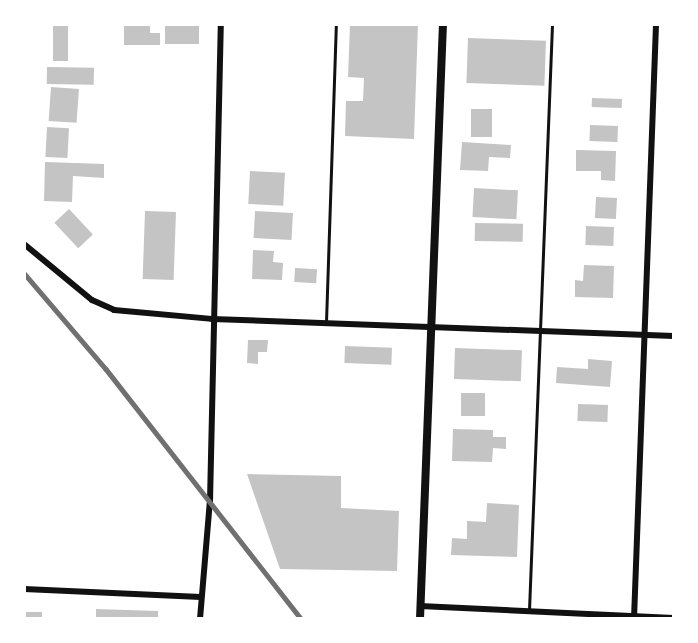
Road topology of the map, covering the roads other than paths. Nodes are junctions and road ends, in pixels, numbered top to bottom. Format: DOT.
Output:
graph roads {
  1 [pos="221,24"];
  2 [pos="336,24"];
  3 [pos="443,24"];
  4 [pos="551,24"];
  5 [pos="656,24"];
  6 [pos="24,244"];
  7 [pos="212,319"];
  8 [pos="326,322"];
  9 [pos="431,324"];
  10 [pos="540,330"];
  11 [pos="644,335"];
  12 [pos="674,336"];
  13 [pos="24,589"];
  14 [pos="201,597"];
  15 [pos="420,606"];
  16 [pos="529,611"];
  17 [pos="634,618"];
  18 [pos="674,618"];
  19 [pos="200,619"];
  20 [pos="420,619"];
  1 -- 7 [label="street"];
  2 -- 8 [label="lane"];
  3 -- 9 [label="street"];
  4 -- 10 [label="lane"];
  5 -- 11 [label="street"];
  6 -- 7 [label="street"];
  7 -- 8 [label="street"];
  7 -- 14 [label="street"];
  8 -- 9 [label="street"];
  9 -- 10 [label="street"];
  9 -- 15 [label="street"];
  10 -- 11 [label="street"];
  10 -- 16 [label="lane"];
  11 -- 12 [label="street"];
  11 -- 17 [label="street"];
  13 -- 14 [label="street"];
  14 -- 19 [label="street"];
  15 -- 16 [label="street"];
  15 -- 20 [label="street"];
  16 -- 17 [label="street"];
  17 -- 18 [label="street"];
}
